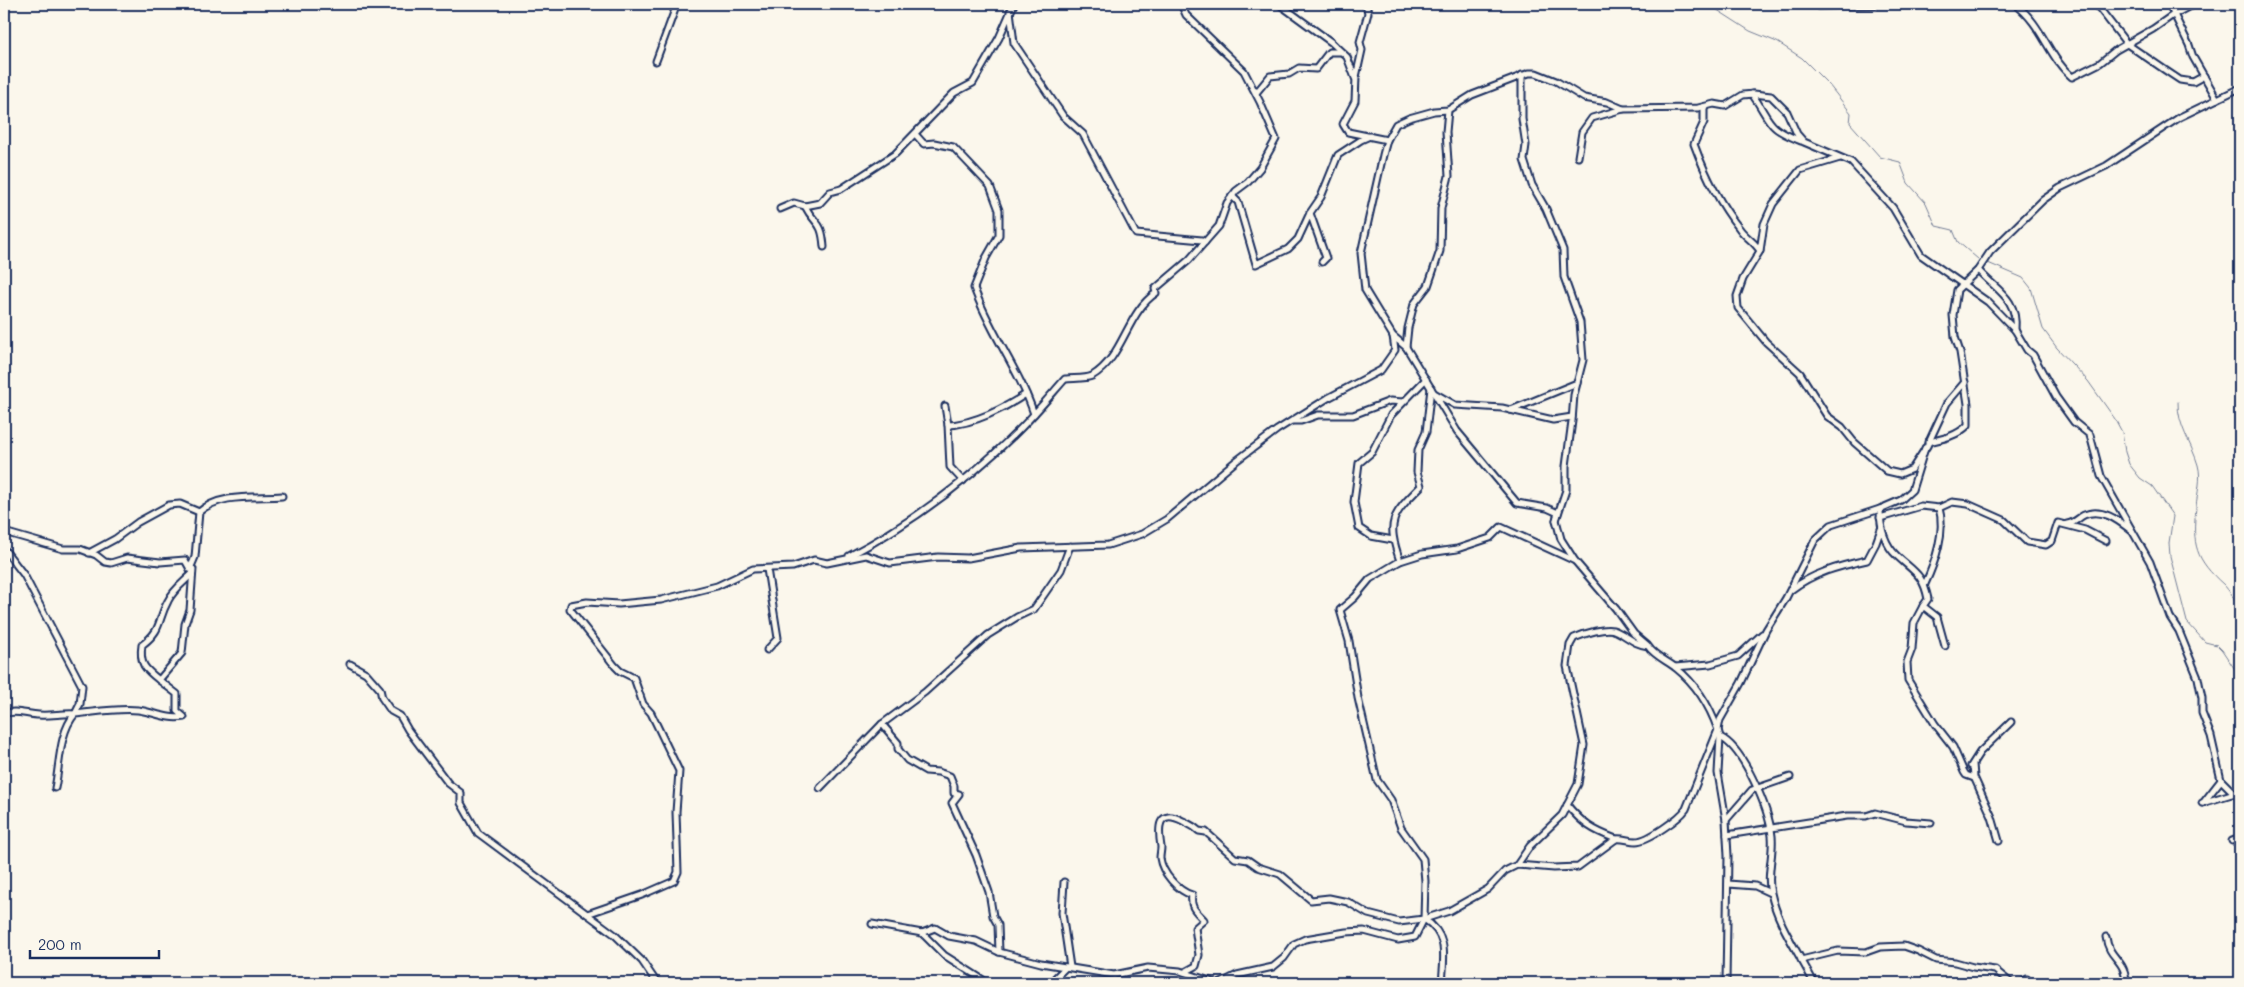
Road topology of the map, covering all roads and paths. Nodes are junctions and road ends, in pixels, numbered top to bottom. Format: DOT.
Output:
graph roads {
  1 [pos="677,4"];
  2 [pos="1014,4"];
  3 [pos="1181,4"];
  4 [pos="1186,4"];
  5 [pos="1279,4"];
  6 [pos="1366,4"];
  7 [pos="1817,4"];
  8 [pos="1897,4"];
  9 [pos="2015,4"];
  10 [pos="2096,4"];
  11 [pos="2168,4"];
  12 [pos="2199,4"];
  13 [pos="1010,11"];
  14 [pos="2173,15"];
  15 [pos="1188,16"];
  16 [pos="2127,44"];
  17 [pos="1341,52"];
  18 [pos="656,61"];
  19 [pos="1522,75"];
  20 [pos="2204,76"];
  21 [pos="1356,80"];
  22 [pos="2240,88"];
  23 [pos="1256,93"];
  24 [pos="1752,94"];
  25 [pos="2217,99"];
  26 [pos="1704,107"];
  27 [pos="1448,110"];
  28 [pos="1623,110"];
  29 [pos="914,134"];
  30 [pos="1370,136"];
  31 [pos="1387,140"];
  32 [pos="1804,142"];
  33 [pos="1578,158"];
  34 [pos="1840,158"];
  35 [pos="1232,196"];
  36 [pos="805,206"];
  37 [pos="780,208"];
  38 [pos="1310,213"];
  39 [pos="1205,242"];
  40 [pos="824,247"];
  41 [pos="1760,251"];
  42 [pos="1322,262"];
  43 [pos="1978,270"];
  44 [pos="1964,285"];
  45 [pos="2015,330"];
  46 [pos="1393,336"];
  47 [pos="1406,347"];
  48 [pos="1426,380"];
  49 [pos="1965,382"];
  50 [pos="1577,383"];
  51 [pos="1432,390"];
  52 [pos="1026,394"];
  53 [pos="1403,402"];
  54 [pos="944,406"];
  55 [pos="1508,411"];
  56 [pos="1034,414"];
  57 [pos="1572,417"];
  58 [pos="1290,421"];
  59 [pos="948,425"];
  60 [pos="1928,442"];
  61 [pos="1926,448"];
  62 [pos="963,481"];
  63 [pos="282,496"];
  64 [pos="1938,508"];
  65 [pos="1880,509"];
  66 [pos="199,512"];
  67 [pos="1880,518"];
  68 [pos="1556,520"];
  69 [pos="2066,524"];
  70 [pos="1881,529"];
  71 [pos="4,532"];
  72 [pos="2134,533"];
  73 [pos="1393,540"];
  74 [pos="2106,541"];
  75 [pos="1070,546"];
  76 [pos="4,549"];
  77 [pos="89,553"];
  78 [pos="847,558"];
  79 [pos="1400,561"];
  80 [pos="1574,561"];
  81 [pos="767,569"];
  82 [pos="191,571"];
  83 [pos="1925,584"];
  84 [pos="1788,592"];
  85 [pos="1923,606"];
  86 [pos="1766,630"];
  87 [pos="1648,646"];
  88 [pos="1945,646"];
  89 [pos="767,650"];
  90 [pos="350,664"];
  91 [pos="1675,667"];
  92 [pos="159,680"];
  93 [pos="4,714"];
  94 [pos="75,714"];
  95 [pos="2011,722"];
  96 [pos="882,724"];
  97 [pos="1718,730"];
  98 [pos="1720,737"];
  99 [pos="1973,764"];
  100 [pos="1966,775"];
  101 [pos="1790,777"];
  102 [pos="1974,778"];
  103 [pos="2221,780"];
  104 [pos="55,788"];
  105 [pos="820,788"];
  106 [pos="1758,789"];
  107 [pos="2235,793"];
  108 [pos="2240,799"];
  109 [pos="1567,805"];
  110 [pos="1726,820"];
  111 [pos="1931,823"];
  112 [pos="1770,828"];
  113 [pos="1727,835"];
  114 [pos="2240,838"];
  115 [pos="1616,839"];
  116 [pos="1999,841"];
  117 [pos="2232,841"];
  118 [pos="1517,865"];
  119 [pos="1064,882"];
  120 [pos="1728,884"];
  121 [pos="1770,893"];
  122 [pos="587,914"];
  123 [pos="1424,919"];
  124 [pos="872,924"];
  125 [pos="922,933"];
  126 [pos="2106,936"];
  127 [pos="999,952"];
  128 [pos="1801,960"];
  129 [pos="1068,967"];
  130 [pos="1184,972"];
  131 [pos="2027,979"];
  132 [pos="657,983"];
  133 [pos="988,983"];
  134 [pos="1053,983"];
  135 [pos="1216,983"];
  136 [pos="1221,983"];
  137 [pos="1442,983"];
  138 [pos="1726,983"];
  139 [pos="1814,983"];
  140 [pos="2011,983"];
  141 [pos="2022,983"];
  142 [pos="2126,983"];
  1 -- 18 [label="street"];
  2 -- 13 [label="street"];
  3 -- 15 [label="street"];
  4 -- 15 [label="street"];
  5 -- 17 [label="street"];
  6 -- 21 [label="street"];
  7 -- 8 [label="street"];
  9 -- 16 [label="street"];
  10 -- 16 [label="street"];
  11 -- 14 [label="street"];
  12 -- 14 [label="street"];
  13 -- 29 [label="street"];
  13 -- 39 [label="street"];
  14 -- 16 [label="street"];
  14 -- 20 [label="street"];
  15 -- 23 [label="street"];
  16 -- 20 [label="street"];
  17 -- 21 [label="street"];
  17 -- 23 [label="street"];
  19 -- 27 [label="street"];
  19 -- 28 [label="street"];
  19 -- 50 [label="street"];
  20 -- 25 [label="street"];
  21 -- 30 [label="street"];
  22 -- 25 [label="street"];
  23 -- 35 [label="street"];
  24 -- 26 [label="street"];
  24 -- 32 [label="street"];
  24 -- 32 [label="street"];
  25 -- 43 [label="street"];
  26 -- 28 [label="street"];
  26 -- 41 [label="street"];
  27 -- 31 [label="street"];
  27 -- 47 [label="street"];
  28 -- 33 [label="street"];
  29 -- 36 [label="street"];
  29 -- 52 [label="street"];
  30 -- 31 [label="street"];
  30 -- 38 [label="street"];
  31 -- 46 [label="street"];
  32 -- 34 [label="street"];
  34 -- 41 [label="street"];
  34 -- 44 [label="street"];
  35 -- 38 [label="street"];
  35 -- 39 [label="street"];
  36 -- 37 [label="street"];
  36 -- 40 [label="street"];
  38 -- 42 [label="street"];
  39 -- 56 [label="street"];
  41 -- 61 [label="street"];
  43 -- 44 [label="street"];
  43 -- 45 [label="street"];
  44 -- 45 [label="street"];
  44 -- 49 [label="street"];
  45 -- 72 [label="street"];
  46 -- 47 [label="street"];
  46 -- 58 [label="street"];
  47 -- 48 [label="street"];
  48 -- 51 [label="street"];
  48 -- 53 [label="street"];
  49 -- 60 [label="street"];
  49 -- 60 [label="street"];
  50 -- 55 [label="street"];
  50 -- 57 [label="street"];
  51 -- 55 [label="street"];
  51 -- 68 [label="street"];
  51 -- 73 [label="street"];
  52 -- 56 [label="street"];
  52 -- 59 [label="street"];
  53 -- 58 [label="street"];
  53 -- 73 [label="street"];
  54 -- 59 [label="street"];
  55 -- 57 [label="street"];
  56 -- 62 [label="street"];
  57 -- 68 [label="street"];
  58 -- 75 [label="street"];
  59 -- 62 [label="street"];
  60 -- 61 [label="street"];
  61 -- 65 [label="street"];
  62 -- 78 [label="street"];
  63 -- 66 [label="street"];
  64 -- 67 [label="street"];
  64 -- 69 [label="street"];
  64 -- 83 [label="street"];
  65 -- 67 [label="street"];
  65 -- 84 [label="street"];
  66 -- 77 [label="street"];
  66 -- 82 [label="street"];
  67 -- 70 [label="street"];
  68 -- 80 [label="street"];
  69 -- 72 [label="street"];
  69 -- 74 [label="street"];
  70 -- 83 [label="street"];
  70 -- 84 [label="street"];
  71 -- 77 [label="street"];
  72 -- 103 [label="street"];
  73 -- 79 [label="street"];
  75 -- 78 [label="street"];
  75 -- 96 [label="street"];
  76 -- 94 [label="street"];
  77 -- 82 [label="street"];
  78 -- 81 [label="street"];
  79 -- 80 [label="street"];
  79 -- 123 [label="street"];
  80 -- 87 [label="street"];
  81 -- 89 [label="street"];
  81 -- 122 [label="street"];
  82 -- 92 [label="street"];
  82 -- 92 [label="street"];
  83 -- 85 [label="street"];
  84 -- 86 [label="street"];
  85 -- 88 [label="street"];
  85 -- 100 [label="street"];
  86 -- 91 [label="street"];
  86 -- 97 [label="street"];
  87 -- 91 [label="street"];
  87 -- 109 [label="street"];
  90 -- 122 [label="street"];
  91 -- 97 [label="street"];
  92 -- 94 [label="street"];
  93 -- 94 [label="street"];
  94 -- 104 [label="street"];
  95 -- 99 [label="street"];
  96 -- 105 [label="street"];
  96 -- 127 [label="street"];
  97 -- 98 [label="street"];
  97 -- 115 [label="street"];
  98 -- 106 [label="street"];
  98 -- 110 [label="street"];
  99 -- 100 [label="street"];
  99 -- 102 [label="street"];
  100 -- 102 [label="street"];
  101 -- 106 [label="street"];
  102 -- 116 [label="street"];
  103 -- 107 [label="street"];
  103 -- 107 [label="street"];
  106 -- 110 [label="street"];
  106 -- 112 [label="street"];
  107 -- 108 [label="street"];
  109 -- 115 [label="street"];
  109 -- 118 [label="street"];
  110 -- 113 [label="street"];
  111 -- 112 [label="street"];
  112 -- 113 [label="street"];
  112 -- 121 [label="street"];
  113 -- 120 [label="street"];
  114 -- 117 [label="street"];
  115 -- 118 [label="street"];
  118 -- 123 [label="street"];
  119 -- 129 [label="street"];
  120 -- 121 [label="street"];
  120 -- 138 [label="street"];
  121 -- 128 [label="street"];
  122 -- 132 [label="street"];
  123 -- 130 [label="street"];
  123 -- 136 [label="street"];
  123 -- 137 [label="street"];
  124 -- 125 [label="street"];
  125 -- 127 [label="street"];
  125 -- 133 [label="street"];
  126 -- 142 [label="street"];
  127 -- 129 [label="street"];
  128 -- 139 [label="street"];
  128 -- 140 [label="street"];
  129 -- 130 [label="street"];
  129 -- 134 [label="street"];
  130 -- 135 [label="street"];
  131 -- 141 [label="street"];
}
